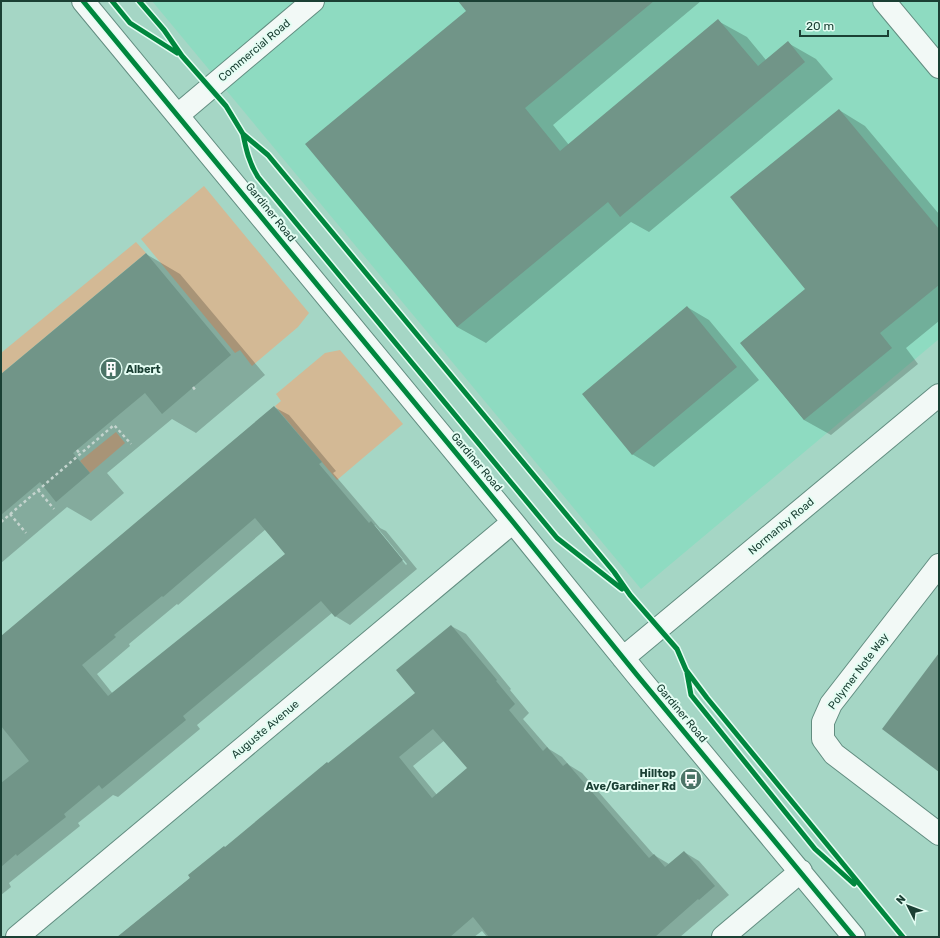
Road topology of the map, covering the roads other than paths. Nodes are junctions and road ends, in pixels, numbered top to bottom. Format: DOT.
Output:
graph roads {
  1 [pos="83,1"];
  2 [pos="313,1"];
  3 [pos="884,1"];
  4 [pos="939,67"];
  5 [pos="178,115"];
  6 [pos="939,395"];
  7 [pos="513,522"];
  8 [pos="938,568"];
  9 [pos="623,658"];
  10 [pos="939,834"];
  11 [pos="801,871"];
  12 [pos="17,937"];
  13 [pos="723,937"];
  14 [pos="854,937"];
  1 -- 5 [label="street, Gardiner Road"];
  2 -- 5 [label="street, Commercial Road"];
  3 -- 4 [label="street"];
  5 -- 7 [label="street, Gardiner Road"];
  6 -- 9 [label="street, Normanby Road"];
  7 -- 9 [label="street, Gardiner Road"];
  7 -- 12 [label="street, Auguste Avenue"];
  8 -- 10 [label="street, Polymer Note Way"];
  9 -- 11 [label="street, Gardiner Road"];
  11 -- 13 [label="street"];
  11 -- 14 [label="street, Gardiner Road"];
}
